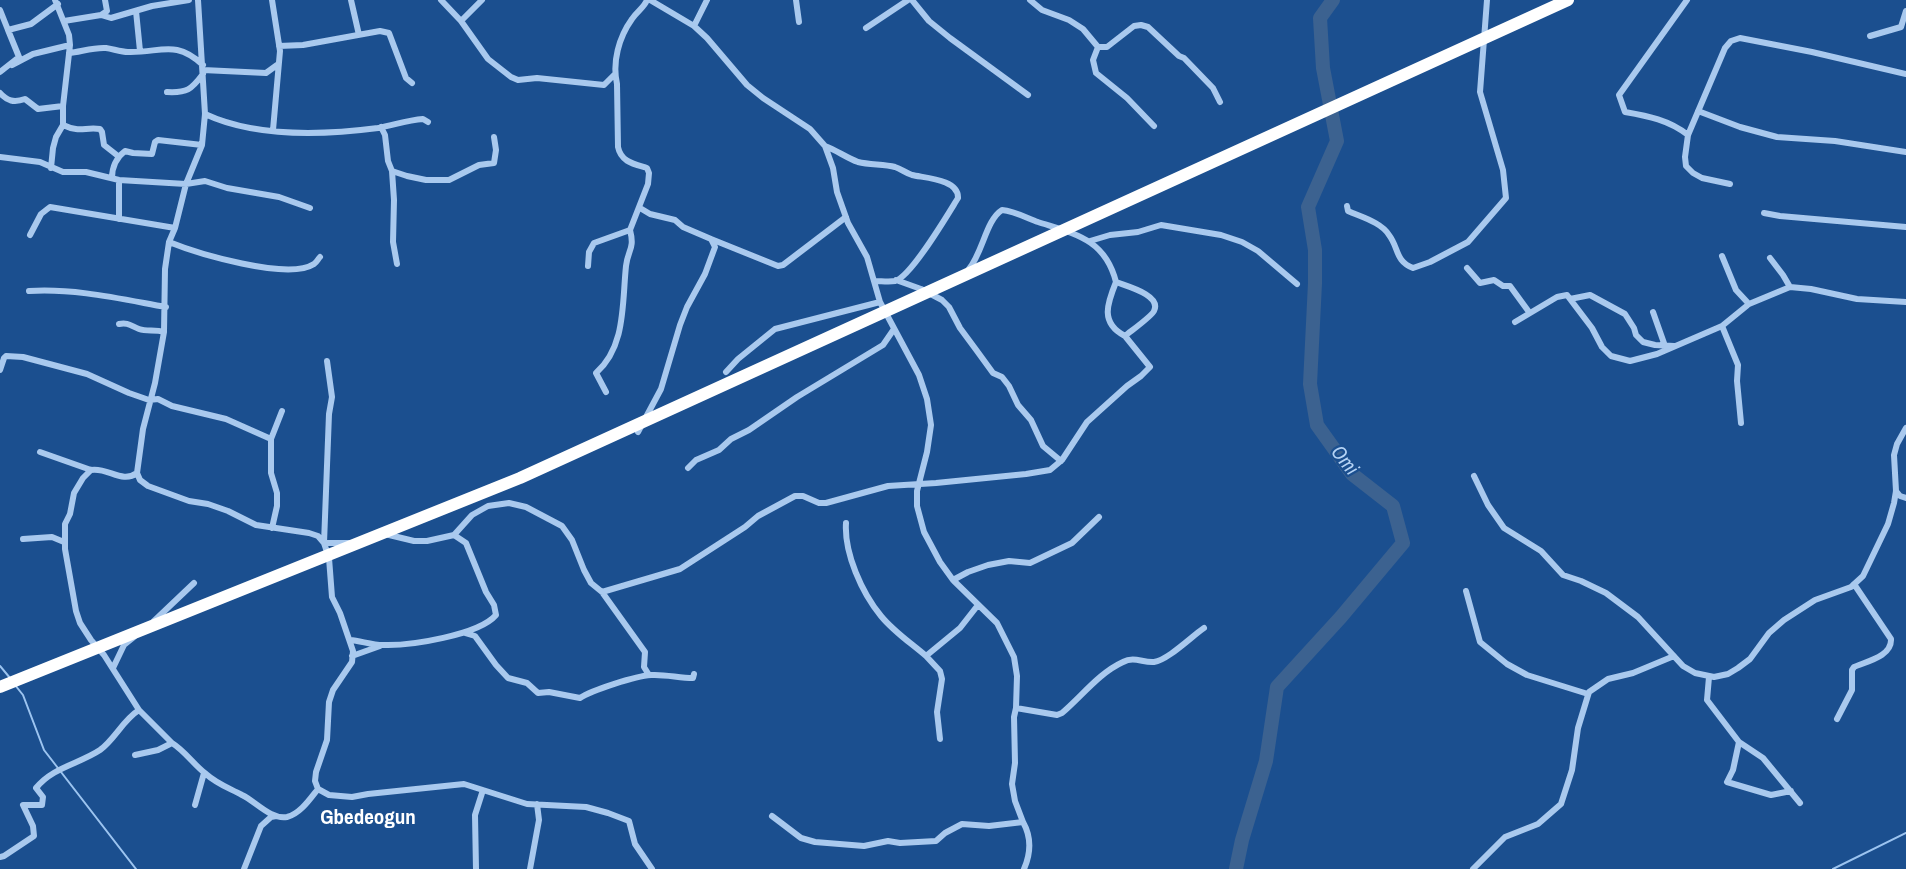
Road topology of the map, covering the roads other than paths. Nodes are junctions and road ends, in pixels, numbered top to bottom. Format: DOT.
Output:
graph roads {
  1 [pos="105,0"];
  2 [pos="189,0"];
  3 [pos="198,0"];
  4 [pos="272,0"];
  5 [pos="351,0"];
  6 [pos="441,0"];
  7 [pos="482,0"];
  8 [pos="649,0"];
  9 [pos="706,0"];
  10 [pos="796,0"];
  11 [pos="910,0"];
  12 [pos="1030,0"];
  13 [pos="1488,0"];
  14 [pos="1568,0"];
  15 [pos="1687,0"];
  16 [pos="57,2"];
  17 [pos="0,10"];
  18 [pos="136,11"];
  19 [pos="1906,11"];
  20 [pos="101,15"];
  21 [pos="64,21"];
  22 [pos="461,21"];
  23 [pos="799,22"];
  24 [pos="694,26"];
  25 [pos="866,28"];
  26 [pos="8,30"];
  27 [pos="359,35"];
  28 [pos="1869,36"];
  29 [pos="70,45"];
  30 [pos="279,46"];
  31 [pos="1098,47"];
  32 [pos="140,51"];
  33 [pos="69,53"];
  34 [pos="277,65"];
  35 [pos="5,66"];
  36 [pos="203,70"];
  37 [pos="0,72"];
  38 [pos="615,74"];
  39 [pos="1906,74"];
  40 [pos="412,83"];
  41 [pos="167,92"];
  42 [pos="0,93"];
  43 [pos="1028,94"];
  44 [pos="1220,102"];
  45 [pos="63,105"];
  46 [pos="1698,111"];
  47 [pos="205,114"];
  48 [pos="428,122"];
  49 [pos="63,126"];
  50 [pos="1154,126"];
  51 [pos="381,127"];
  52 [pos="273,130"];
  53 [pos="1688,135"];
  54 [pos="494,137"];
  55 [pos="202,145"];
  56 [pos="825,146"];
  57 [pos="1906,152"];
  58 [pos="118,156"];
  59 [pos="0,158"];
  60 [pos="51,168"];
  61 [pos="392,171"];
  62 [pos="115,179"];
  63 [pos="186,184"];
  64 [pos="1730,184"];
  65 [pos="1347,206"];
  66 [pos="310,208"];
  67 [pos="640,208"];
  68 [pos="1764,213"];
  69 [pos="846,217"];
  70 [pos="119,219"];
  71 [pos="1906,227"];
  72 [pos="175,228"];
  73 [pos="630,230"];
  74 [pos="30,235"];
  75 [pos="711,239"];
  76 [pos="1090,241"];
  77 [pos="169,242"];
  78 [pos="1722,256"];
  79 [pos="320,257"];
  80 [pos="1770,258"];
  81 [pos="396,264"];
  82 [pos="588,266"];
  83 [pos="1467,268"];
  84 [pos="896,280"];
  85 [pos="875,281"];
  86 [pos="1116,282"];
  87 [pos="1297,284"];
  88 [pos="1790,287"];
  89 [pos="921,289"];
  90 [pos="29,291"];
  91 [pos="1570,299"];
  92 [pos="880,302"];
  93 [pos="1906,302"];
  94 [pos="1749,304"];
  95 [pos="166,307"];
  96 [pos="1529,312"];
  97 [pos="1653,312"];
  98 [pos="1515,322"];
  99 [pos="119,324"];
  100 [pos="1722,326"];
  101 [pos="894,330"];
  102 [pos="164,332"];
  103 [pos="1125,336"];
  104 [pos="1665,346"];
  105 [pos="1678,346"];
  106 [pos="2,357"];
  107 [pos="327,361"];
  108 [pos="0,370"];
  109 [pos="726,372"];
  110 [pos="606,392"];
  111 [pos="149,400"];
  112 [pos="282,411"];
  113 [pos="1741,423"];
  114 [pos="1906,428"];
  115 [pos="638,432"];
  116 [pos="270,440"];
  117 [pos="40,452"];
  118 [pos="1061,461"];
  119 [pos="688,468"];
  120 [pos="91,470"];
  121 [pos="137,473"];
  122 [pos="1474,476"];
  123 [pos="131,477"];
  124 [pos="140,480"];
  125 [pos="919,483"];
  126 [pos="1896,491"];
  127 [pos="1906,498"];
  128 [pos="1100,516"];
  129 [pos="846,523"];
  130 [pos="272,528"];
  131 [pos="454,535"];
  132 [pos="23,539"];
  133 [pos="64,542"];
  134 [pos="324,543"];
  135 [pos="953,580"];
  136 [pos="194,583"];
  137 [pos="1854,584"];
  138 [pos="1466,591"];
  139 [pos="602,592"];
  140 [pos="978,605"];
  141 [pos="1204,627"];
  142 [pos="465,633"];
  143 [pos="350,640"];
  144 [pos="382,646"];
  145 [pos="352,656"];
  146 [pos="926,656"];
  147 [pos="1674,656"];
  148 [pos="113,668"];
  149 [pos="694,674"];
  150 [pos="649,675"];
  151 [pos="1709,677"];
  152 [pos="0,687"];
  153 [pos="1588,694"];
  154 [pos="1016,708"];
  155 [pos="139,710"];
  156 [pos="1837,719"];
  157 [pos="940,739"];
  158 [pos="1739,741"];
  159 [pos="172,743"];
  160 [pos="135,755"];
  161 [pos="204,773"];
  162 [pos="318,789"];
  163 [pos="483,790"];
  164 [pos="1791,791"];
  165 [pos="537,804"];
  166 [pos="1800,804"];
  167 [pos="195,805"];
  168 [pos="276,815"];
  169 [pos="772,816"];
  170 [pos="1023,822"];
  171 [pos="0,857"];
  172 [pos="244,869"];
  173 [pos="476,869"];
  174 [pos="530,869"];
  175 [pos="652,869"];
  176 [pos="1024,869"];
  177 [pos="1473,869"];
  1 -- 20 [label="street"];
  2 -- 18 [label="street"];
  3 -- 36 [label="street"];
  4 -- 30 [label="street"];
  5 -- 27 [label="street"];
  6 -- 22 [label="street"];
  7 -- 22 [label="street"];
  8 -- 24 [label="street"];
  8 -- 38 [label="street"];
  9 -- 24 [label="street"];
  10 -- 23 [label="street"];
  11 -- 25 [label="street"];
  11 -- 43 [label="street"];
  12 -- 31 [label="street"];
  13 -- 65 [label="street"];
  14 -- 152 [label="highway"];
  15 -- 53 [label="street"];
  16 -- 21 [label="street"];
  16 -- 26 [label="street"];
  17 -- 26 [label="street"];
  18 -- 20 [label="street"];
  18 -- 32 [label="street"];
  19 -- 28 [label="street"];
  20 -- 21 [label="street"];
  21 -- 29 [label="street"];
  22 -- 38 [label="street"];
  24 -- 56 [label="street"];
  26 -- 35 [label="street"];
  27 -- 30 [label="street"];
  27 -- 40 [label="street"];
  29 -- 33 [label="street"];
  29 -- 35 [label="street"];
  30 -- 34 [label="street"];
  31 -- 44 [label="street"];
  31 -- 50 [label="street"];
  32 -- 33 [label="street"];
  32 -- 36 [label="street"];
  33 -- 45 [label="street"];
  34 -- 36 [label="street"];
  34 -- 52 [label="street"];
  35 -- 37 [label="street"];
  36 -- 41 [label="street"];
  36 -- 47 [label="street"];
  38 -- 67 [label="street"];
  39 -- 46 [label="street"];
  42 -- 45 [label="street"];
  45 -- 49 [label="street"];
  46 -- 53 [label="street"];
  46 -- 57 [label="street"];
  47 -- 52 [label="street"];
  47 -- 55 [label="street"];
  48 -- 51 [label="street"];
  49 -- 58 [label="street"];
  49 -- 60 [label="street"];
  51 -- 52 [label="street"];
  51 -- 61 [label="street"];
  53 -- 64 [label="street"];
  54 -- 61 [label="street"];
  55 -- 58 [label="street"];
  55 -- 63 [label="street"];
  56 -- 69 [label="street"];
  56 -- 84 [label="street"];
  58 -- 62 [label="street"];
  59 -- 60 [label="street"];
  60 -- 62 [label="street"];
  61 -- 81 [label="street"];
  62 -- 63 [label="street"];
  62 -- 70 [label="street"];
  63 -- 66 [label="street"];
  63 -- 72 [label="street"];
  67 -- 73 [label="street"];
  67 -- 75 [label="street"];
  68 -- 71 [label="street"];
  69 -- 75 [label="street"];
  69 -- 85 [label="street"];
  70 -- 72 [label="street"];
  70 -- 74 [label="street"];
  72 -- 77 [label="street"];
  73 -- 82 [label="street"];
  73 -- 110 [label="street"];
  75 -- 115 [label="street"];
  76 -- 86 [label="street"];
  76 -- 87 [label="street"];
  76 -- 89 [label="street"];
  77 -- 79 [label="street"];
  77 -- 95 [label="street"];
  78 -- 94 [label="street"];
  80 -- 88 [label="street"];
  83 -- 96 [label="street"];
  84 -- 85 [label="street"];
  84 -- 89 [label="street"];
  85 -- 92 [label="street"];
  86 -- 103 [label="street"];
  86 -- 103 [label="street"];
  88 -- 93 [label="street"];
  88 -- 94 [label="street"];
  89 -- 118 [label="street"];
  90 -- 95 [label="street"];
  91 -- 96 [label="street"];
  91 -- 104 [label="street"];
  91 -- 105 [label="street"];
  92 -- 101 [label="street"];
  92 -- 109 [label="street"];
  94 -- 100 [label="street"];
  95 -- 102 [label="street"];
  96 -- 98 [label="street"];
  97 -- 104 [label="street"];
  99 -- 102 [label="street"];
  100 -- 105 [label="street"];
  100 -- 113 [label="street"];
  101 -- 119 [label="street"];
  101 -- 125 [label="street"];
  102 -- 111 [label="street"];
  103 -- 118 [label="street"];
  104 -- 105 [label="street"];
  106 -- 108 [label="street"];
  106 -- 111 [label="street"];
  107 -- 134 [label="street"];
  111 -- 116 [label="street"];
  111 -- 121 [label="street"];
  112 -- 116 [label="street"];
  114 -- 126 [label="street"];
  116 -- 130 [label="street"];
  117 -- 120 [label="street"];
  118 -- 125 [label="street"];
  120 -- 123 [label="street"];
  120 -- 133 [label="street"];
  121 -- 123 [label="street"];
  121 -- 124 [label="street"];
  122 -- 147 [label="street"];
  123 -- 124 [label="street"];
  124 -- 130 [label="street"];
  125 -- 135 [label="street"];
  125 -- 139 [label="street"];
  126 -- 127 [label="street"];
  126 -- 137 [label="street"];
  128 -- 135 [label="street"];
  129 -- 146 [label="street"];
  130 -- 134 [label="street"];
  131 -- 134 [label="street"];
  131 -- 139 [label="street"];
  131 -- 142 [label="street"];
  132 -- 133 [label="street"];
  133 -- 148 [label="street"];
  134 -- 143 [label="street"];
  135 -- 140 [label="street"];
  136 -- 148 [label="street"];
  137 -- 151 [label="street"];
  137 -- 156 [label="street"];
  138 -- 153 [label="street"];
  139 -- 150 [label="street"];
  140 -- 146 [label="street"];
  140 -- 154 [label="street"];
  141 -- 154 [label="street"];
  142 -- 144 [label="street"];
  142 -- 150 [label="street"];
  143 -- 144 [label="street"];
  143 -- 145 [label="street"];
  144 -- 145 [label="street"];
  145 -- 162 [label="street"];
  146 -- 157 [label="street"];
  147 -- 151 [label="street"];
  147 -- 153 [label="street"];
  148 -- 155 [label="street"];
  149 -- 150 [label="street"];
  151 -- 158 [label="street"];
  153 -- 177 [label="street"];
  154 -- 170 [label="street"];
  155 -- 159 [label="street"];
  155 -- 171 [label="street"];
  158 -- 164 [label="street"];
  158 -- 164 [label="street"];
  159 -- 160 [label="street"];
  159 -- 161 [label="street"];
  161 -- 167 [label="street"];
  161 -- 168 [label="street"];
  162 -- 163 [label="street"];
  162 -- 168 [label="street"];
  163 -- 165 [label="street"];
  163 -- 173 [label="street"];
  164 -- 166 [label="street"];
  165 -- 174 [label="street"];
  165 -- 175 [label="street"];
  168 -- 172 [label="street"];
  169 -- 170 [label="street"];
  170 -- 176 [label="street"];
}
